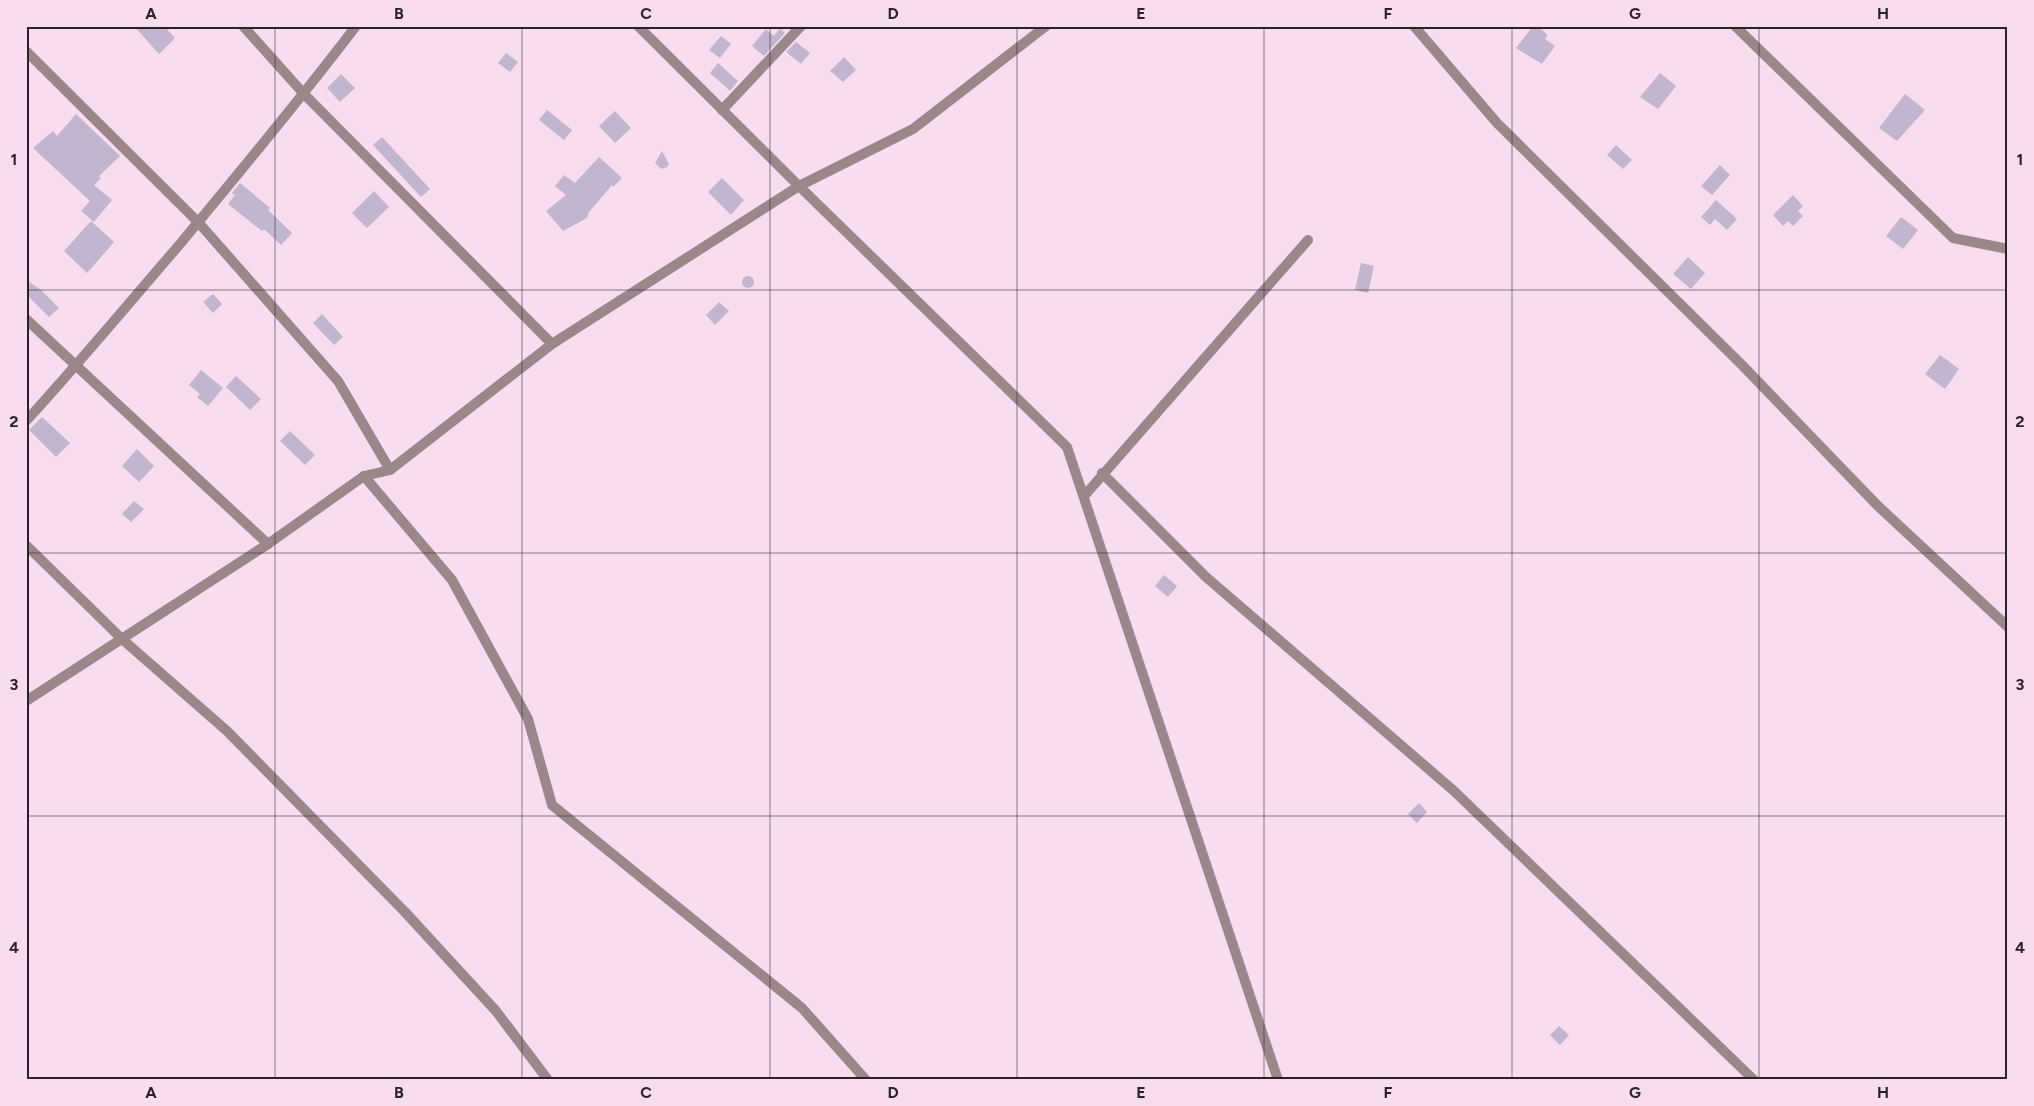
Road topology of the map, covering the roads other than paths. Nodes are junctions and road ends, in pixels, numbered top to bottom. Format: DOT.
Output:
graph roads {
  1 [pos="243,26"];
  2 [pos="356,26"];
  3 [pos="638,26"];
  4 [pos="801,26"];
  5 [pos="1046,26"];
  6 [pos="1414,26"];
  7 [pos="1735,26"];
  8 [pos="26,51"];
  9 [pos="304,94"];
  10 [pos="722,110"];
  11 [pos="799,186"];
  12 [pos="198,222"];
  13 [pos="1308,240"];
  14 [pos="2008,249"];
  15 [pos="26,319"];
  16 [pos="552,344"];
  17 [pos="77,366"];
  18 [pos="26,421"];
  19 [pos="390,470"];
  20 [pos="1102,472"];
  21 [pos="364,476"];
  22 [pos="1085,494"];
  23 [pos="268,544"];
  24 [pos="26,545"];
  25 [pos="2008,627"];
  26 [pos="122,639"];
  27 [pos="26,701"];
  28 [pos="548,1080"];
  29 [pos="866,1080"];
  30 [pos="1278,1080"];
  31 [pos="1754,1080"];
  1 -- 9 [label="street"];
  2 -- 9 [label="street"];
  3 -- 10 [label="street"];
  4 -- 10 [label="street"];
  5 -- 11 [label="street"];
  6 -- 25 [label="street"];
  7 -- 14 [label="street"];
  8 -- 12 [label="street"];
  9 -- 12 [label="street"];
  9 -- 16 [label="street"];
  10 -- 11 [label="street"];
  11 -- 16 [label="street"];
  11 -- 22 [label="street"];
  12 -- 17 [label="street"];
  12 -- 19 [label="street"];
  13 -- 20 [label="street"];
  15 -- 17 [label="street"];
  16 -- 19 [label="street"];
  17 -- 18 [label="street"];
  17 -- 23 [label="street"];
  19 -- 21 [label="street"];
  20 -- 22 [label="street"];
  20 -- 31 [label="street"];
  21 -- 23 [label="street"];
  21 -- 29 [label="street"];
  22 -- 30 [label="street"];
  23 -- 26 [label="street"];
  24 -- 26 [label="street"];
  26 -- 27 [label="street"];
  26 -- 28 [label="street"];
}
